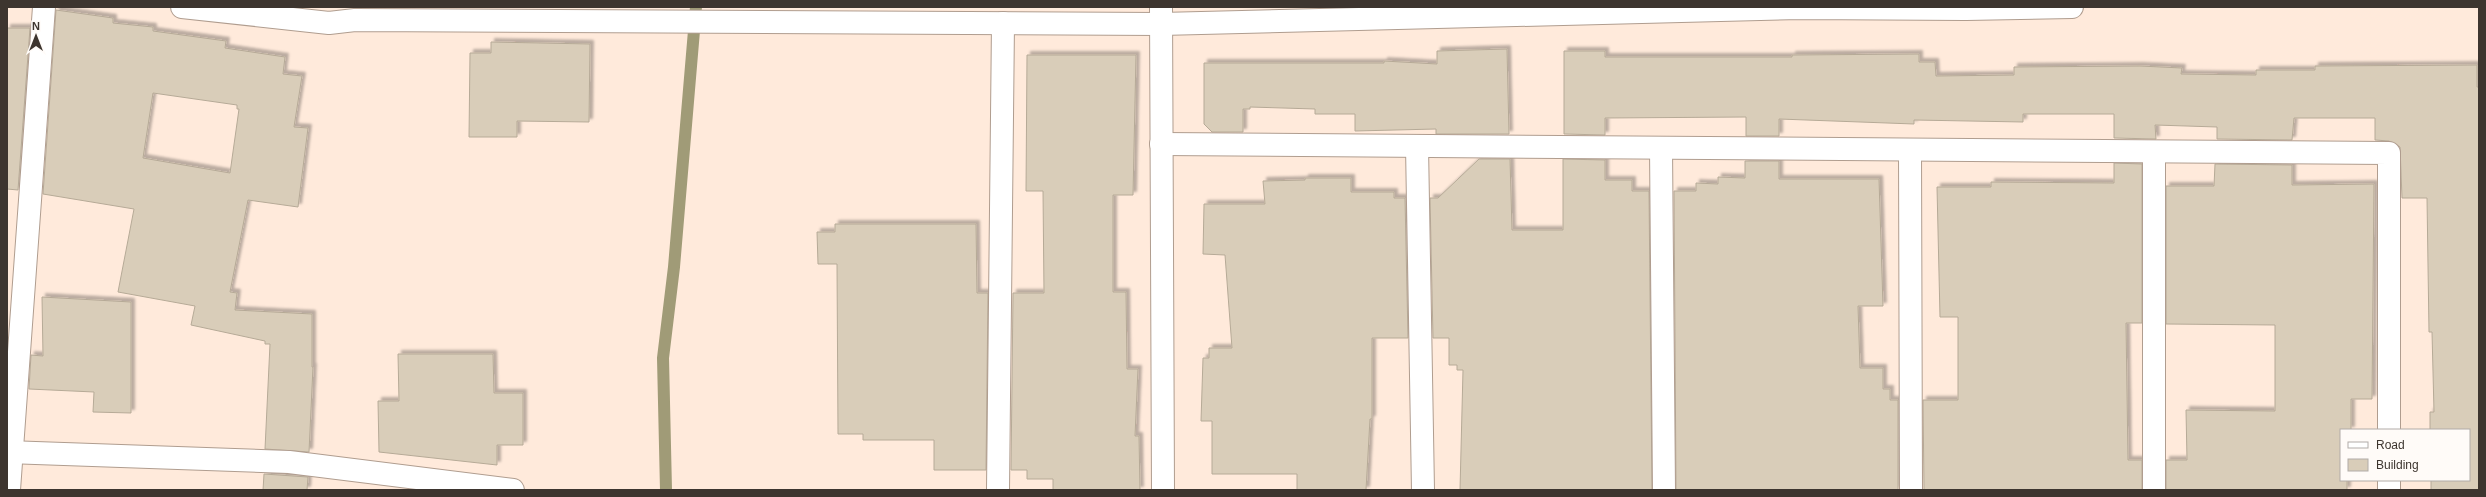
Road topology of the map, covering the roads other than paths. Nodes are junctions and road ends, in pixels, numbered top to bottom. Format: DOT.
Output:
graph roads {
  1 [pos="44,7"];
  2 [pos="182,7"];
  3 [pos="1800,7"];
  4 [pos="2072,7"];
  5 [pos="1966,8"];
  6 [pos="355,13"];
  7 [pos="528,14"];
  8 [pos="834,15"];
  9 [pos="1161,16"];
  10 [pos="1003,24"];
  11 [pos="1161,144"];
  12 [pos="1417,146"];
  13 [pos="1661,148"];
  14 [pos="1910,150"];
  15 [pos="2154,152"];
  16 [pos="14,335"];
  17 [pos="2389,429"];
  18 [pos="10,452"];
  19 [pos="9,490"];
  20 [pos="513,490"];
  21 [pos="998,490"];
  22 [pos="1163,490"];
  23 [pos="1423,490"];
  24 [pos="1664,490"];
  25 [pos="1911,490"];
  26 [pos="2154,490"];
  1 -- 16 [label="street"];
  2 -- 6 [label="street"];
  3 -- 5 [label="street"];
  3 -- 9 [label="street"];
  4 -- 5 [label="street"];
  6 -- 7 [label="street"];
  7 -- 8 [label="street"];
  8 -- 10 [label="street"];
  9 -- 10 [label="street"];
  9 -- 11 [label="street"];
  10 -- 21 [label="street"];
  11 -- 12 [label="street"];
  11 -- 22 [label="street"];
  12 -- 13 [label="street"];
  12 -- 23 [label="street"];
  13 -- 14 [label="street"];
  13 -- 24 [label="street"];
  14 -- 15 [label="street"];
  14 -- 25 [label="street"];
  15 -- 17 [label="street"];
  15 -- 26 [label="street"];
  16 -- 18 [label="street"];
  18 -- 19 [label="street"];
  18 -- 20 [label="street"];
}
